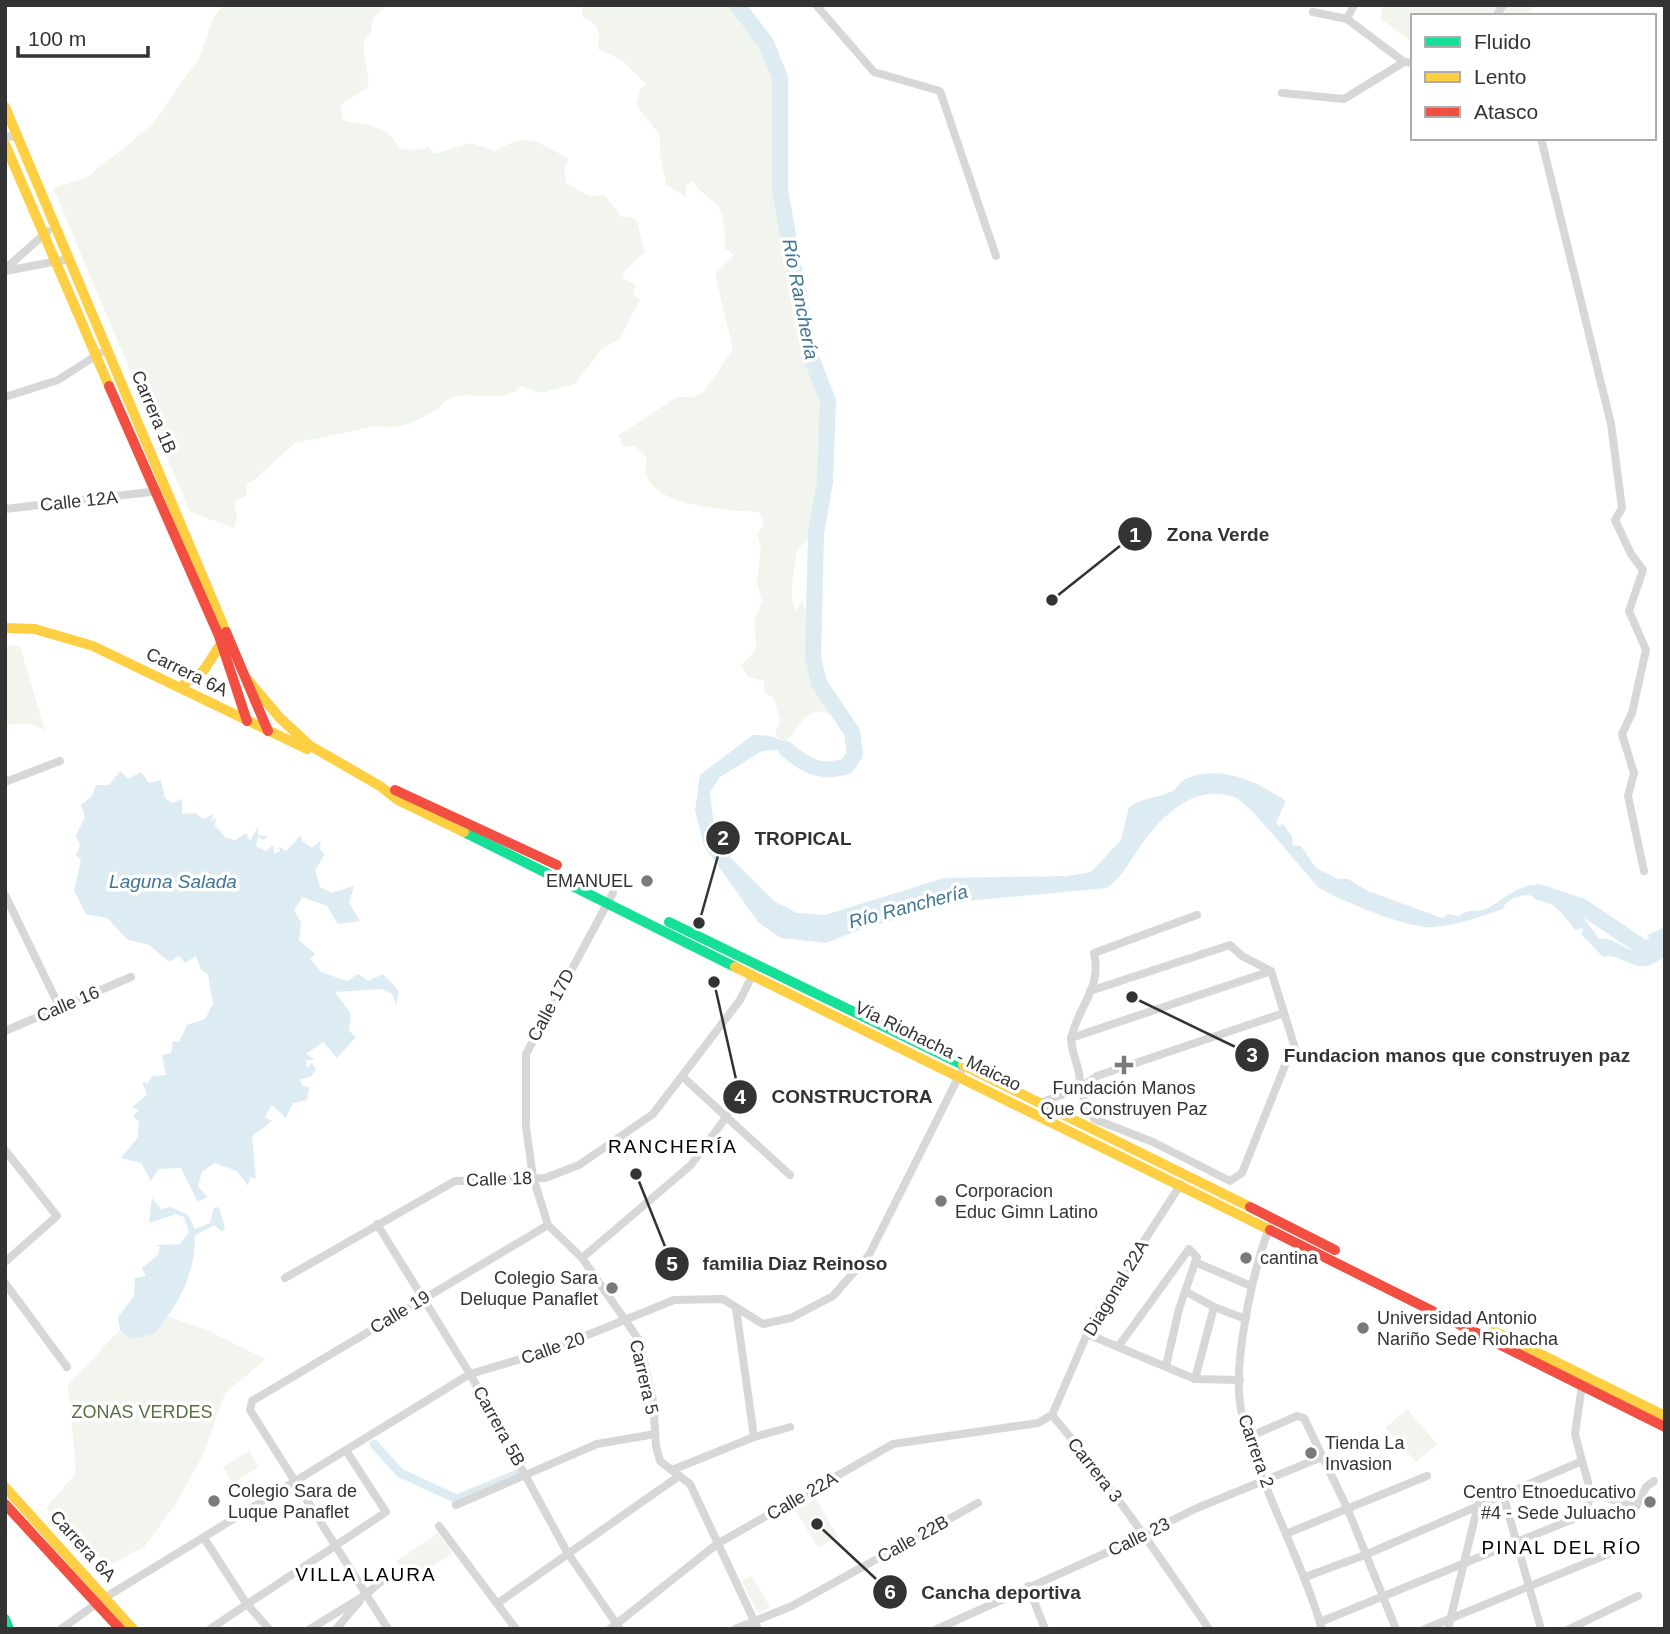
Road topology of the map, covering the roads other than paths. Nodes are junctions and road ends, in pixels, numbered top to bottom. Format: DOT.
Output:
graph roads {
  1 [pos="816,5"];
  2 [pos="1354,5"];
  3 [pos="1313,12"];
  4 [pos="1347,19"];
  5 [pos="1408,62"];
  6 [pos="1282,93"];
  7 [pos="5,107"];
  8 [pos="5,136"];
  9 [pos="18,137"];
  10 [pos="1541,140"];
  11 [pos="5,144"];
  12 [pos="51,227"];
  13 [pos="996,256"];
  14 [pos="65,261"];
  15 [pos="5,270"];
  16 [pos="108,348"];
  17 [pos="96,356"];
  18 [pos="5,397"];
  19 [pos="167,488"];
  20 [pos="154,493"];
  21 [pos="5,509"];
  22 [pos="5,628"];
  23 [pos="220,645"];
  24 [pos="247,679"];
  25 [pos="180,687"];
  26 [pos="247,721"];
  27 [pos="268,731"];
  28 [pos="60,761"];
  29 [pos="347,768"];
  30 [pos="5,782"];
  31 [pos="1644,871"];
  32 [pos="611,897"];
  33 [pos="6,900"];
  34 [pos="1197,915"];
  35 [pos="1271,971"];
  36 [pos="752,976"];
  37 [pos="131,977"];
  38 [pos="1090,991"];
  39 [pos="60,1007"];
  40 [pos="1284,1013"];
  41 [pos="5,1031"];
  42 [pos="1071,1038"];
  43 [pos="913,1046"];
  44 [pos="962,1071"];
  45 [pos="684,1078"];
  46 [pos="1079,1088"];
  47 [pos="1042,1103"];
  48 [pos="1036,1114"];
  49 [pos="727,1116"];
  50 [pos="526,1127"];
  51 [pos="5,1150"];
  52 [pos="1160,1168"];
  53 [pos="790,1175"];
  54 [pos="533,1177"];
  55 [pos="1183,1179"];
  56 [pos="1272,1223"];
  57 [pos="377,1224"];
  58 [pos="548,1224"];
  59 [pos="582,1258"];
  60 [pos="5,1262"];
  61 [pos="1195,1262"];
  62 [pos="285,1278"];
  63 [pos="5,1283"];
  64 [pos="1251,1286"];
  65 [pos="1185,1291"];
  66 [pos="425,1297"];
  67 [pos="1214,1307"];
  68 [pos="736,1308"];
  69 [pos="1246,1319"];
  70 [pos="625,1320"];
  71 [pos="1087,1334"];
  72 [pos="1118,1347"];
  73 [pos="1166,1366"];
  74 [pos="67,1367"];
  75 [pos="470,1374"];
  76 [pos="1195,1379"];
  77 [pos="1240,1380"];
  78 [pos="1583,1380"];
  79 [pos="1052,1415"];
  80 [pos="1665,1416"];
  81 [pos="790,1427"];
  82 [pos="1665,1427"];
  83 [pos="655,1434"];
  84 [pos="754,1437"];
  85 [pos="1249,1437"];
  86 [pos="347,1452"];
  87 [pos="1322,1457"];
  88 [pos="1582,1461"];
  89 [pos="676,1473"];
  90 [pos="525,1475"];
  91 [pos="1427,1476"];
  92 [pos="1654,1481"];
  93 [pos="1265,1482"];
  94 [pos="296,1483"];
  95 [pos="5,1487"];
  96 [pos="1591,1493"];
  97 [pos="1503,1494"];
  98 [pos="978,1503"];
  99 [pos="5,1504"];
  100 [pos="456,1505"];
  101 [pos="1478,1505"];
  102 [pos="1348,1510"];
  103 [pos="439,1526"];
  104 [pos="1288,1533"];
  105 [pos="1144,1535"];
  106 [pos="204,1538"];
  107 [pos="1516,1541"];
  108 [pos="717,1544"];
  109 [pos="335,1547"];
  110 [pos="567,1552"];
  111 [pos="1611,1553"];
  112 [pos="1366,1555"];
  113 [pos="1465,1562"];
  114 [pos="391,1573"];
  115 [pos="1305,1577"];
  116 [pos="1028,1586"];
  117 [pos="1528,1586"];
  118 [pos="364,1595"];
  119 [pos="1384,1596"];
  120 [pos="1638,1596"];
  121 [pos="102,1600"];
  122 [pos="246,1603"];
  123 [pos="498,1603"];
  124 [pos="1450,1618"];
  125 [pos="5,1619"];
  126 [pos="755,1625"];
  127 [pos="1321,1625"];
  128 [pos="616,1627"];
  129 [pos="1207,1628"];
  130 [pos="9,1629"];
  131 [pos="61,1629"];
  132 [pos="120,1629"];
  133 [pos="133,1629"];
  134 [pos="210,1629"];
  135 [pos="269,1629"];
  136 [pos="310,1629"];
  137 [pos="336,1629"];
  138 [pos="387,1629"];
  139 [pos="516,1629"];
  140 [pos="735,1629"];
  141 [pos="937,1629"];
  142 [pos="1045,1629"];
  143 [pos="1396,1629"];
  144 [pos="1425,1629"];
  145 [pos="1448,1629"];
  146 [pos="1541,1629"];
  147 [pos="1569,1629"];
  1 -- 13 [label="street"];
  2 -- 4 [label="street"];
  3 -- 4 [label="street"];
  4 -- 5 [label="street"];
  5 -- 6 [label="street"];
  7 -- 9 [label="main road, Carrera 1B"];
  8 -- 9 [label="street"];
  9 -- 12 [label="main road, Carrera 1B"];
  10 -- 31 [label="street"];
  11 -- 12 [label="main road, Carrera 1B"];
  12 -- 14 [label="main road, Carrera 1B"];
  12 -- 15 [label="street"];
  14 -- 15 [label="street"];
  14 -- 16 [label="main road, Carrera 1B"];
  14 -- 17 [label="main road, Carrera 1B"];
  16 -- 17 [label="street"];
  16 -- 19 [label="main road, Carrera 1B"];
  17 -- 18 [label="street"];
  17 -- 20 [label="main road, Carrera 1B"];
  19 -- 20 [label="street, Calle 12A"];
  19 -- 24 [label="main road, Carrera 1B"];
  20 -- 21 [label="street, Calle 12A"];
  20 -- 23 [label="main road, Carrera 1B"];
  22 -- 25 [label="main road, Carrera 6A"];
  23 -- 25 [label="main road"];
  23 -- 26 [label="main road, Carrera 1B"];
  24 -- 27 [label="main road, Carrera 1B"];
  24 -- 29 [label="main road"];
  25 -- 26 [label="main road, Carrera 6A"];
  26 -- 27 [label="main road, Carrera 6A"];
  27 -- 29 [label="main road, Carrera 6A"];
  28 -- 30 [label="street"];
  29 -- 32 [label="main road, Vía Riohacha - Maicao"];
  32 -- 36 [label="main road, Vía Riohacha - Maicao"];
  32 -- 43 [label="main road, Vía Riohacha - Maicao"];
  32 -- 50 [label="street, Calle 17D"];
  33 -- 39 [label="street"];
  34 -- 38 [label="street"];
  35 -- 38 [label="street"];
  35 -- 40 [label="street"];
  35 -- 42 [label="street"];
  36 -- 43 [label="main road, Vía Riohacha - Maicao"];
  36 -- 45 [label="street, Calle 18"];
  37 -- 39 [label="street, Calle 16"];
  38 -- 42 [label="street"];
  39 -- 41 [label="street, Calle 16"];
  40 -- 46 [label="street"];
  40 -- 46 [label="street"];
  42 -- 46 [label="street"];
  43 -- 44 [label="main road, Vía Riohacha - Maicao"];
  44 -- 47 [label="main road, Vía Riohacha - Maicao"];
  44 -- 48 [label="main road, Vía Riohacha - Maicao"];
  44 -- 68 [label="street, Calle 20"];
  45 -- 49 [label="street"];
  45 -- 54 [label="street, Calle 18"];
  46 -- 47 [label="street"];
  47 -- 48 [label="street"];
  47 -- 52 [label="main road, Vía Riohacha - Maicao"];
  48 -- 52 [label="main road, Vía Riohacha - Maicao"];
  49 -- 53 [label="street"];
  49 -- 59 [label="street"];
  50 -- 54 [label="street, Carrera 5"];
  51 -- 60 [label="street"];
  52 -- 55 [label="main road, Vía Riohacha - Maicao"];
  54 -- 57 [label="street, Calle 18"];
  54 -- 58 [label="street, Carrera 5"];
  55 -- 56 [label="main road, Vía Riohacha - Maicao"];
  55 -- 71 [label="street, Diagonal 22A"];
  56 -- 64 [label="street, Carrera 2"];
  56 -- 78 [label="main road, Vía Riohacha - Maicao"];
  57 -- 62 [label="street, Calle 18"];
  57 -- 66 [label="street, Carrera 5B"];
  58 -- 59 [label="street, Carrera 5"];
  58 -- 66 [label="street, Calle 19"];
  59 -- 70 [label="street, Carrera 5"];
  61 -- 64 [label="street"];
  61 -- 65 [label="street"];
  61 -- 72 [label="street"];
  63 -- 74 [label="street"];
  64 -- 69 [label="street, Carrera 2"];
  65 -- 67 [label="street"];
  65 -- 73 [label="street"];
  66 -- 75 [label="street, Carrera 5B"];
  66 -- 94 [label="street, Calle 19"];
  67 -- 69 [label="street"];
  67 -- 76 [label="street"];
  68 -- 70 [label="street, Calle 20"];
  68 -- 84 [label="street"];
  69 -- 77 [label="street, Carrera 2"];
  70 -- 75 [label="street, Calle 20"];
  70 -- 83 [label="street, Carrera 5"];
  71 -- 72 [label="street"];
  71 -- 79 [label="street, Diagonal 22A"];
  72 -- 73 [label="street"];
  73 -- 76 [label="street"];
  75 -- 86 [label="street, Calle 20"];
  75 -- 90 [label="street, Carrera 5B"];
  76 -- 77 [label="street"];
  77 -- 85 [label="street, Carrera 2"];
  78 -- 80 [label="main road, Vía Riohacha - Maicao"];
  78 -- 82 [label="main road, Vía Riohacha - Maicao"];
  78 -- 88 [label="street"];
  79 -- 105 [label="street, Carrera 3"];
  79 -- 108 [label="street, Calle 22A"];
  81 -- 84 [label="street"];
  83 -- 89 [label="street, Carrera 5"];
  83 -- 90 [label="street"];
  84 -- 89 [label="street"];
  85 -- 87 [label="street"];
  85 -- 93 [label="street, Carrera 2"];
  86 -- 94 [label="street, Calle 20"];
  86 -- 109 [label="street"];
  87 -- 93 [label="street, Calle 23"];
  87 -- 102 [label="street"];
  88 -- 96 [label="street"];
  88 -- 97 [label="street"];
  89 -- 108 [label="street, Carrera 5"];
  89 -- 110 [label="street"];
  90 -- 100 [label="street"];
  90 -- 110 [label="street, Carrera 5B"];
  91 -- 102 [label="street"];
  92 -- 96 [label="street"];
  93 -- 104 [label="street, Carrera 2"];
  93 -- 105 [label="street, Calle 23"];
  94 -- 106 [label="street, Calle 20"];
  94 -- 109 [label="street"];
  95 -- 121 [label="main road, Carrera 6A"];
  96 -- 107 [label="street"];
  97 -- 101 [label="street"];
  97 -- 107 [label="street"];
  98 -- 126 [label="street, Calle 22B"];
  99 -- 121 [label="main road"];
  101 -- 112 [label="street"];
  101 -- 113 [label="street"];
  102 -- 104 [label="street"];
  102 -- 112 [label="street"];
  103 -- 123 [label="street"];
  104 -- 115 [label="street, Carrera 2"];
  105 -- 116 [label="street, Calle 23"];
  105 -- 129 [label="street, Carrera 3"];
  106 -- 121 [label="street, Calle 20"];
  106 -- 122 [label="street"];
  107 -- 113 [label="street"];
  107 -- 117 [label="street"];
  108 -- 126 [label="street, Carrera 5"];
  108 -- 128 [label="street, Calle 22A"];
  109 -- 118 [label="street"];
  109 -- 122 [label="street"];
  110 -- 123 [label="street"];
  110 -- 128 [label="street, Carrera 5B"];
  111 -- 117 [label="street"];
  112 -- 115 [label="street"];
  112 -- 119 [label="street"];
  113 -- 119 [label="street"];
  113 -- 124 [label="street"];
  114 -- 118 [label="street"];
  115 -- 127 [label="street, Carrera 2"];
  116 -- 141 [label="street, Calle 23"];
  116 -- 142 [label="street"];
  117 -- 124 [label="street"];
  117 -- 146 [label="street"];
  118 -- 136 [label="street"];
  118 -- 137 [label="street"];
  118 -- 138 [label="street"];
  119 -- 127 [label="street"];
  119 -- 143 [label="street"];
  120 -- 147 [label="street"];
  121 -- 131 [label="street, Calle 20"];
  121 -- 132 [label="main road"];
  121 -- 133 [label="main road, Carrera 6A"];
  122 -- 134 [label="street"];
  122 -- 135 [label="street"];
  123 -- 139 [label="street"];
  124 -- 144 [label="street"];
  124 -- 145 [label="street"];
  125 -- 130 [label="main road"];
  126 -- 140 [label="street, Calle 22B"];
}
